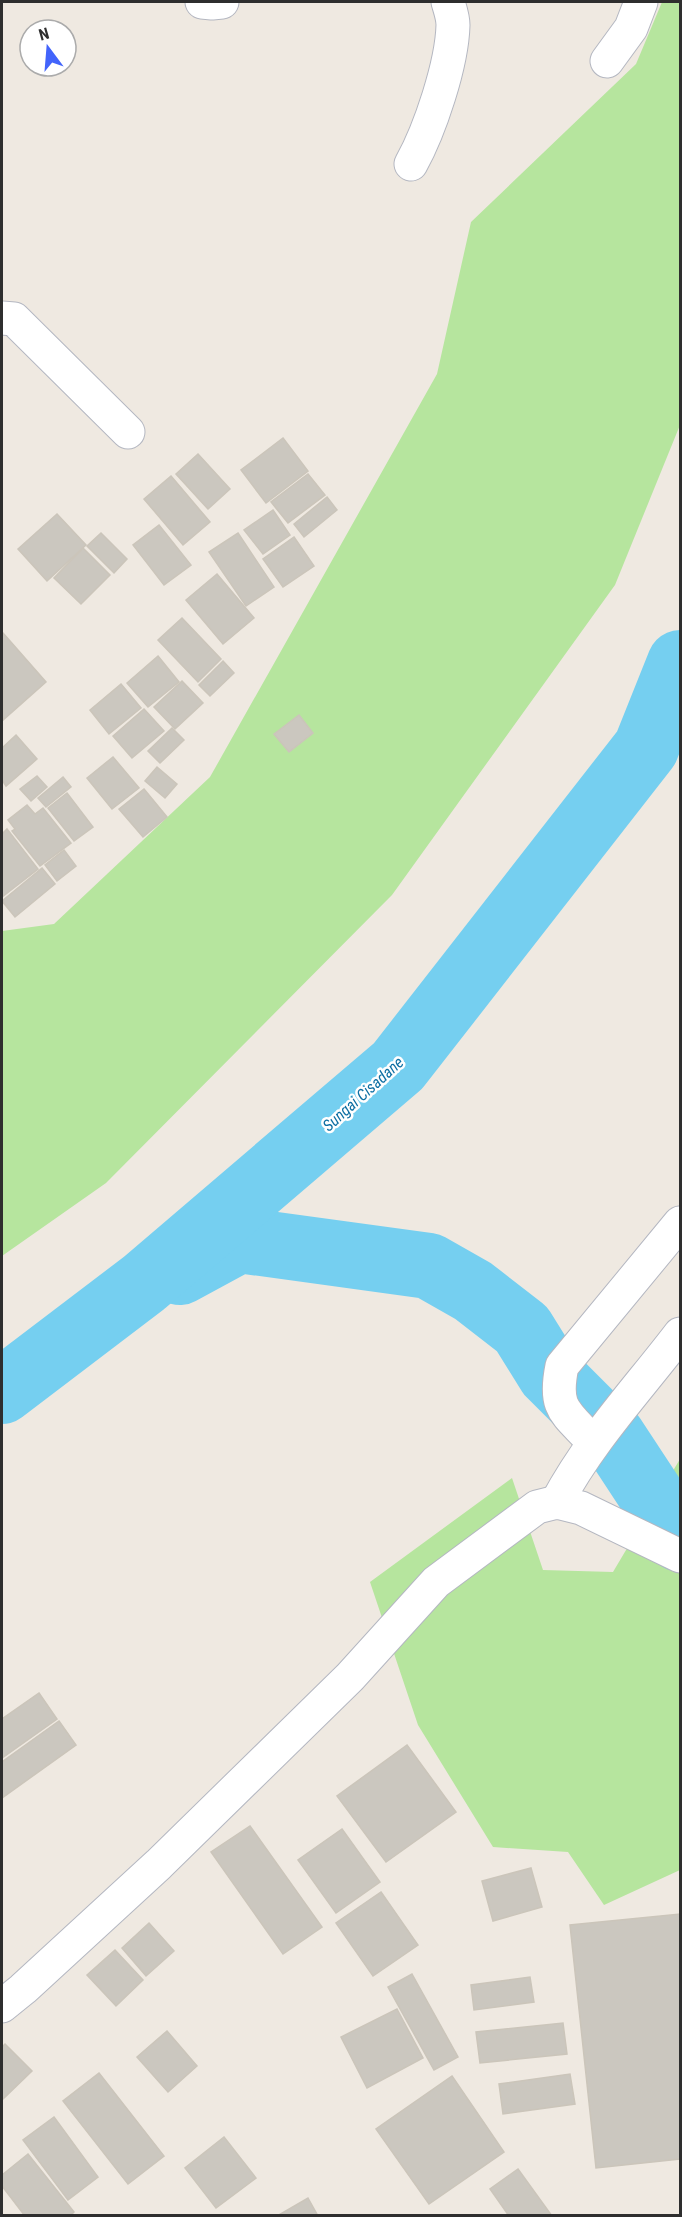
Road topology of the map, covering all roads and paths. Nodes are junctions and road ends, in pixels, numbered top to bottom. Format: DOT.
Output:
graph roads {
  1 [pos="202,2"];
  2 [pos="222,2"];
  3 [pos="448,2"];
  4 [pos="641,2"];
  5 [pos="607,61"];
  6 [pos="411,164"];
  7 [pos="2,318"];
  8 [pos="128,432"];
  9 [pos="681,1223"];
  10 [pos="681,1334"];
  11 [pos="593,1442"];
  12 [pos="557,1502"];
  13 [pos="681,1556"];
  14 [pos="2,2006"];
  1 -- 2 [label="street"];
  3 -- 6 [label="street"];
  4 -- 5 [label="street"];
  7 -- 8 [label="street"];
  9 -- 11 [label="street"];
  10 -- 11 [label="street"];
  11 -- 12 [label="street"];
  12 -- 13 [label="street"];
  12 -- 14 [label="street"];
}
